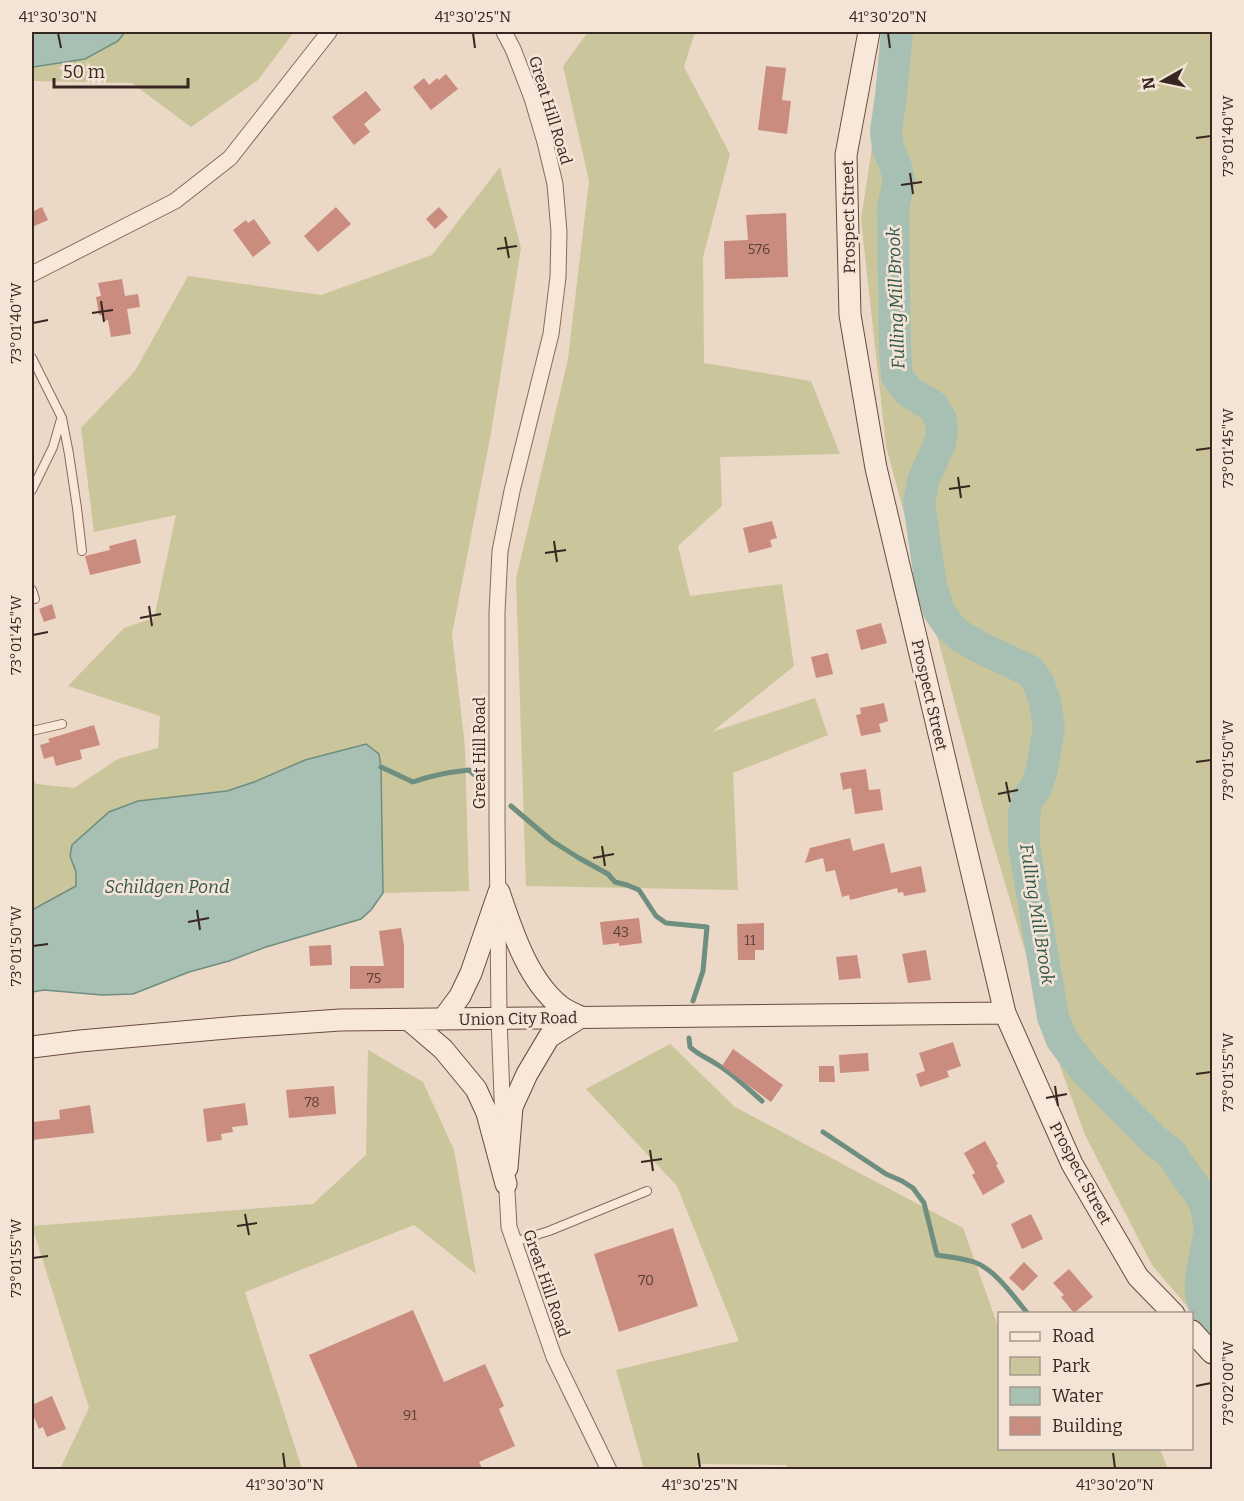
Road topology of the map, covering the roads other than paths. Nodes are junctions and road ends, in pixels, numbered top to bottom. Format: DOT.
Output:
graph roads {
  1 [pos="328,32"];
  2 [pos="504,32"];
  3 [pos="869,32"];
  4 [pos="32,274"];
  5 [pos="32,358"];
  6 [pos="62,418"];
  7 [pos="32,490"];
  8 [pos="82,551"];
  9 [pos="32,590"];
  10 [pos="35,599"];
  11 [pos="62,724"];
  12 [pos="32,731"];
  13 [pos="499,892"];
  14 [pos="1005,1013"];
  15 [pos="581,1017"];
  16 [pos="499,1018"];
  17 [pos="443,1019"];
  18 [pos="409,1020"];
  19 [pos="32,1047"];
  20 [pos="506,1184"];
  21 [pos="647,1191"];
  22 [pos="514,1242"];
  23 [pos="1172,1312"];
  24 [pos="1193,1333"];
  25 [pos="1212,1353"];
  26 [pos="609,1470"];
  1 -- 4 [label="street"];
  2 -- 13 [label="street, Great Hill Road"];
  3 -- 14 [label="main road, Prospect Street"];
  5 -- 6 [label="lane"];
  6 -- 7 [label="lane"];
  6 -- 8 [label="lane"];
  9 -- 10 [label="lane"];
  11 -- 12 [label="lane"];
  13 -- 15 [label="main road"];
  13 -- 16 [label="street, Great Hill Road"];
  13 -- 17 [label="main road"];
  14 -- 15 [label="main road, Union City Road"];
  14 -- 23 [label="main road, Prospect Street"];
  15 -- 16 [label="main road, Union City Road"];
  15 -- 20 [label="main road"];
  16 -- 17 [label="main road, Union City Road"];
  16 -- 20 [label="street, Great Hill Road"];
  17 -- 18 [label="main road, Union City Road"];
  18 -- 19 [label="main road, Union City Road"];
  18 -- 20 [label="main road"];
  20 -- 22 [label="street, Great Hill Road"];
  21 -- 22 [label="lane"];
  22 -- 26 [label="street, Great Hill Road"];
  24 -- 25 [label="main road"];
}
